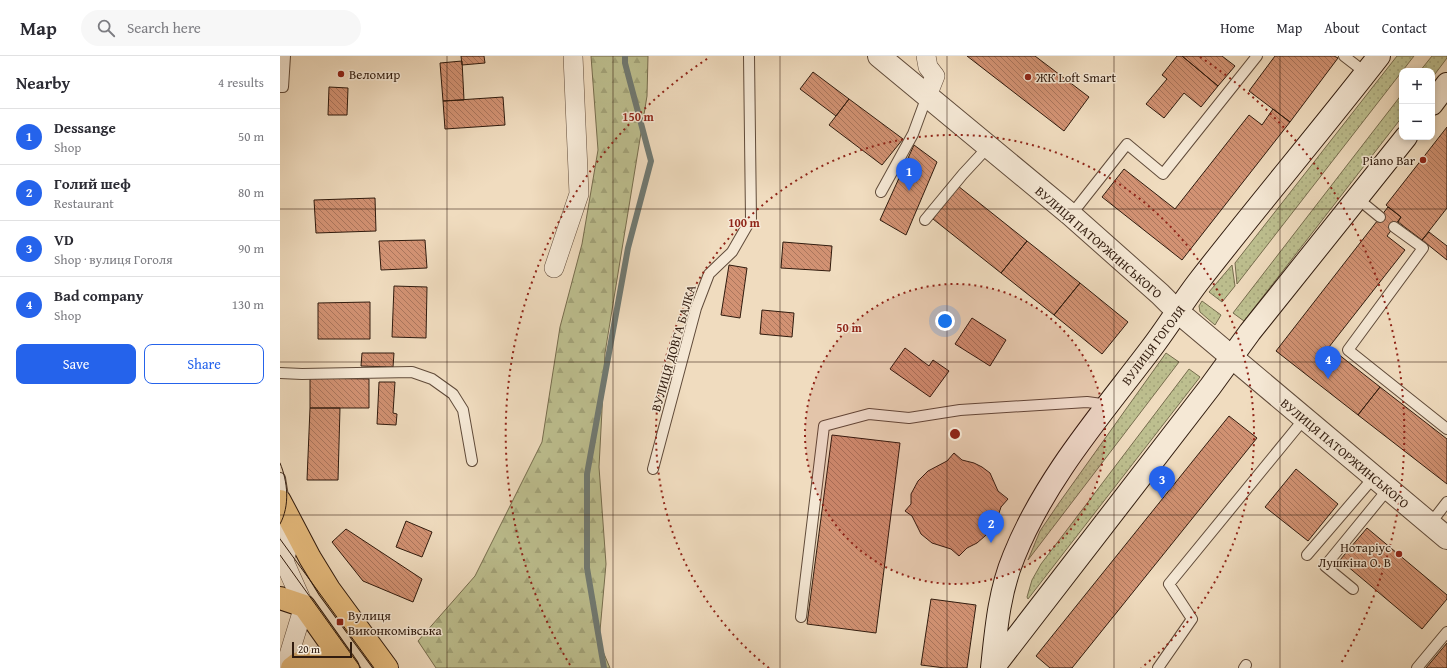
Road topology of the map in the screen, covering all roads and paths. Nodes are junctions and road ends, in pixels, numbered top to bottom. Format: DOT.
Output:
graph roads {
  1 [pos="285,56"];
  2 [pos="573,56"];
  3 [pos="749,56"];
  4 [pos="879,56"];
  5 [pos="926,56"];
  6 [pos="1257,56"];
  7 [pos="1344,56"];
  8 [pos="1379,56"];
  9 [pos="1366,73"];
  10 [pos="280,87"];
  11 [pos="927,96"];
  12 [pos="1404,140"];
  13 [pos="988,147"];
  14 [pos="881,192"];
  15 [pos="1358,199"];
  16 [pos="1071,215"];
  17 [pos="1380,216"];
  18 [pos="925,220"];
  19 [pos="1394,227"];
  20 [pos="554,268"];
  21 [pos="1178,312"];
  22 [pos="1232,357"];
  23 [pos="280,373"];
  24 [pos="1109,404"];
  25 [pos="1304,419"];
  26 [pos="1447,429"];
  27 [pos="472,461"];
  28 [pos="653,469"];
  29 [pos="280,478"];
  30 [pos="1381,483"];
  31 [pos="1447,502"];
  32 [pos="283,505"];
  33 [pos="1442,532"];
  34 [pos="1307,555"];
  35 [pos="282,563"];
  36 [pos="329,589"];
  37 [pos="1352,589"];
  38 [pos="280,598"];
  39 [pos="304,606"];
  40 [pos="801,617"];
  41 [pos="1447,632"];
  42 [pos="286,663"];
  43 [pos="346,665"];
  44 [pos="387,668"];
  45 [pos="993,668"];
  46 [pos="1158,668"];
  47 [pos="1417,668"];
  1 -- 10 [label="lane"];
  2 -- 20 [label="street"];
  3 -- 28 [label="lane, ВУЛИЦЯ ДОВГА БАЛКА"];
  4 -- 11 [label="main road, ВУЛИЦЯ ПАТОРЖИНСЬКОГО"];
  5 -- 11 [label="street"];
  6 -- 16 [label="lane"];
  7 -- 9 [label="lane"];
  8 -- 9 [label="main road, ВУЛИЦЯ ГОГОЛЯ"];
  9 -- 21 [label="main road, ВУЛИЦЯ ГОГОЛЯ"];
  11 -- 13 [label="main road, ВУЛИЦЯ ПАТОРЖИНСЬКОГО"];
  11 -- 14 [label="lane"];
  12 -- 15 [label="main road, ВУЛИЦЯ ГОГОЛЯ"];
  13 -- 16 [label="main road, ВУЛИЦЯ ПАТОРЖИНСЬКОГО"];
  13 -- 18 [label="lane"];
  15 -- 17 [label="lane"];
  15 -- 22 [label="main road, ВУЛИЦЯ ГОГОЛЯ"];
  16 -- 21 [label="main road, ВУЛИЦЯ ПАТОРЖИНСЬКОГО"];
  19 -- 26 [label="lane"];
  21 -- 22 [label="main road, ВУЛИЦЯ ПАТОРЖИНСЬКОГО"];
  21 -- 24 [label="main road, ВУЛИЦЯ ГОГОЛЯ"];
  22 -- 25 [label="main road, ВУЛИЦЯ ПАТОРЖИНСЬКОГО"];
  22 -- 45 [label="main road, ВУЛИЦЯ ГОГОЛЯ"];
  23 -- 27 [label="lane"];
  24 -- 40 [label="lane"];
  24 -- 45 [label="main road, ВУЛИЦЯ ГОГОЛЯ"];
  25 -- 30 [label="main road, ВУЛИЦЯ ПАТОРЖИНСЬКОГО"];
  25 -- 46 [label="lane"];
  29 -- 32 [label="lane"];
  30 -- 33 [label="main road, ВУЛИЦЯ ПАТОРЖИНСЬКОГО"];
  30 -- 34 [label="lane"];
  30 -- 37 [label="lane"];
  31 -- 33 [label="lane"];
  32 -- 35 [label="street"];
  32 -- 36 [label="main road"];
  35 -- 39 [label="street"];
  36 -- 39 [label="main road"];
  36 -- 44 [label="main road"];
  38 -- 39 [label="main road"];
  39 -- 42 [label="street"];
  39 -- 43 [label="main road"];
  41 -- 47 [label="lane"];
  42 -- 43 [label="main road"];
}
